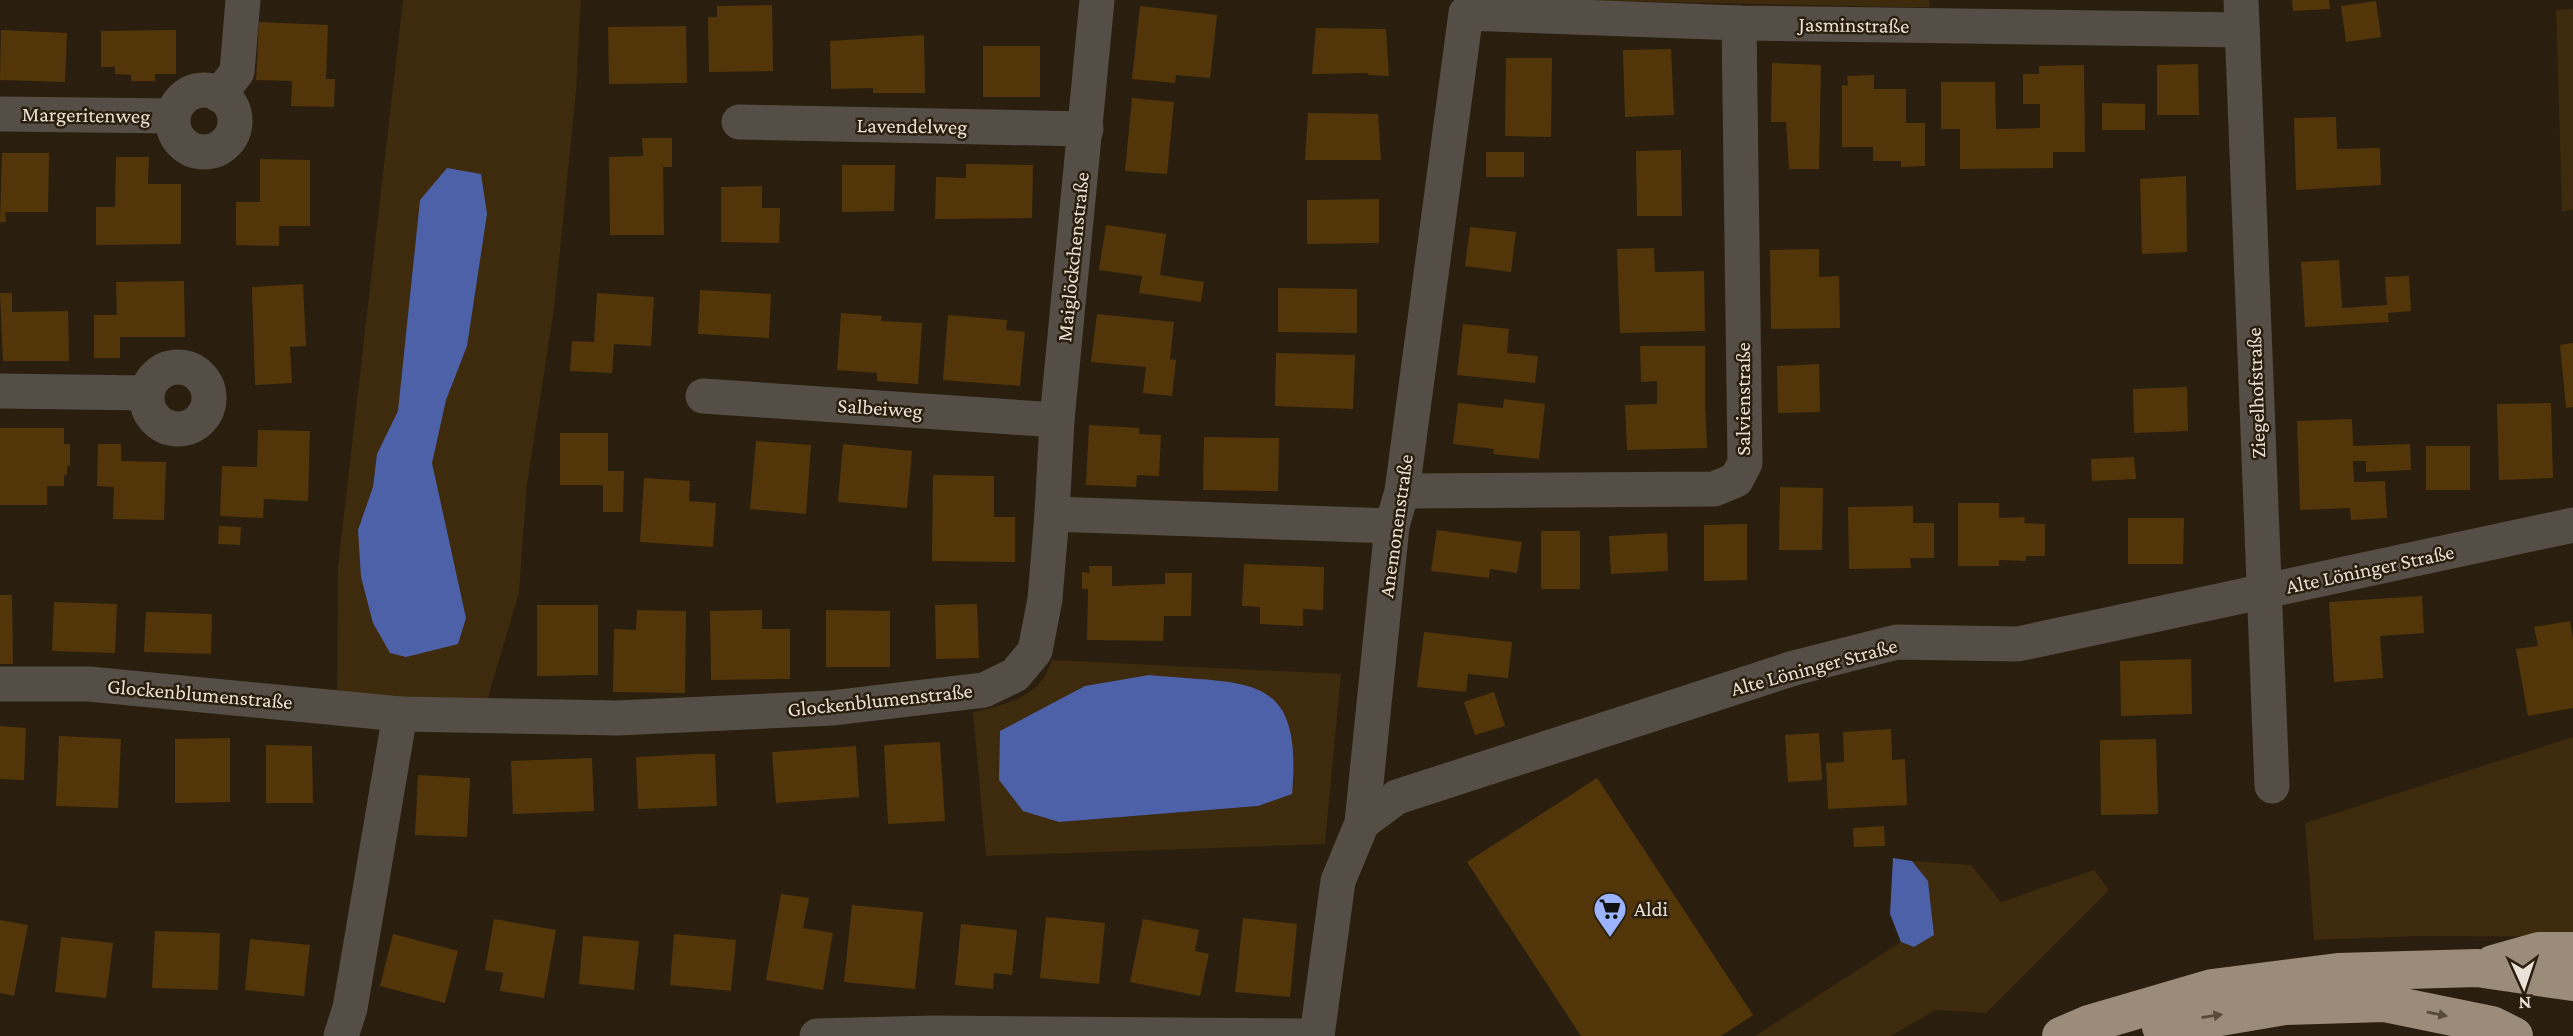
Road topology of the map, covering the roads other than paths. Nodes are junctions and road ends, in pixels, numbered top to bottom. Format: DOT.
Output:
graph roads {
  1 [pos="243,0"];
  2 [pos="1097,0"];
  3 [pos="1466,13"];
  4 [pos="2242,15"];
  5 [pos="1739,23"];
  6 [pos="219,95"];
  7 [pos="0,114"];
  8 [pos="173,116"];
  9 [pos="739,122"];
  10 [pos="1086,129"];
  11 [pos="0,391"];
  12 [pos="147,393"];
  13 [pos="703,396"];
  14 [pos="1057,420"];
  15 [pos="1402,491"];
  16 [pos="1052,514"];
  17 [pos="2573,525"];
  18 [pos="1392,526"];
  19 [pos="2264,593"];
  20 [pos="0,684"];
  21 [pos="400,714"];
  22 [pos="2272,786"];
  23 [pos="1362,823"];
  24 [pos="2573,951"];
  25 [pos="2477,968"];
  26 [pos="2573,982"];
  27 [pos="933,1035"];
  28 [pos="341,1036"];
  29 [pos="817,1036"];
  30 [pos="1315,1036"];
  31 [pos="2061,1036"];
  32 [pos="2121,1036"];
  33 [pos="2514,1036"];
  1 -- 6 [label="street"];
  2 -- 10 [label="street, Maiglöckchenstraße"];
  3 -- 5 [label="street, Jasminstraße"];
  3 -- 15 [label="street, Anemonenstraße"];
  4 -- 5 [label="street, Jasminstraße"];
  4 -- 19 [label="street, Ziegelhofstraße"];
  5 -- 15 [label="street, Salvienstraße"];
  6 -- 8 [label="street, Margeritenweg"];
  6 -- 8 [label="street, Margeritenweg"];
  7 -- 8 [label="street, Margeritenweg"];
  9 -- 10 [label="street, Lavendelweg"];
  10 -- 14 [label="street, Maiglöckchenstraße"];
  11 -- 12 [label="street"];
  13 -- 14 [label="street, Salbeiweg"];
  14 -- 16 [label="street, Maiglöckchenstraße"];
  15 -- 18 [label="street, Anemonenstraße"];
  16 -- 18 [label="street"];
  16 -- 21 [label="street, Glockenblumenstraße"];
  17 -- 19 [label="street, Alte Löninger Straße"];
  18 -- 23 [label="street, Anemonenstraße"];
  19 -- 22 [label="street, Ziegelhofstraße"];
  19 -- 23 [label="street, Alte Löninger Straße"];
  20 -- 21 [label="street, Glockenblumenstraße"];
  21 -- 28 [label="street"];
  23 -- 30 [label="street, Anemonenstraße"];
  24 -- 25 [label="highway"];
  25 -- 26 [label="highway"];
  25 -- 31 [label="highway"];
  27 -- 29 [label="street"];
  27 -- 30 [label="street"];
  32 -- 33 [label="highway, one-way"];
}
